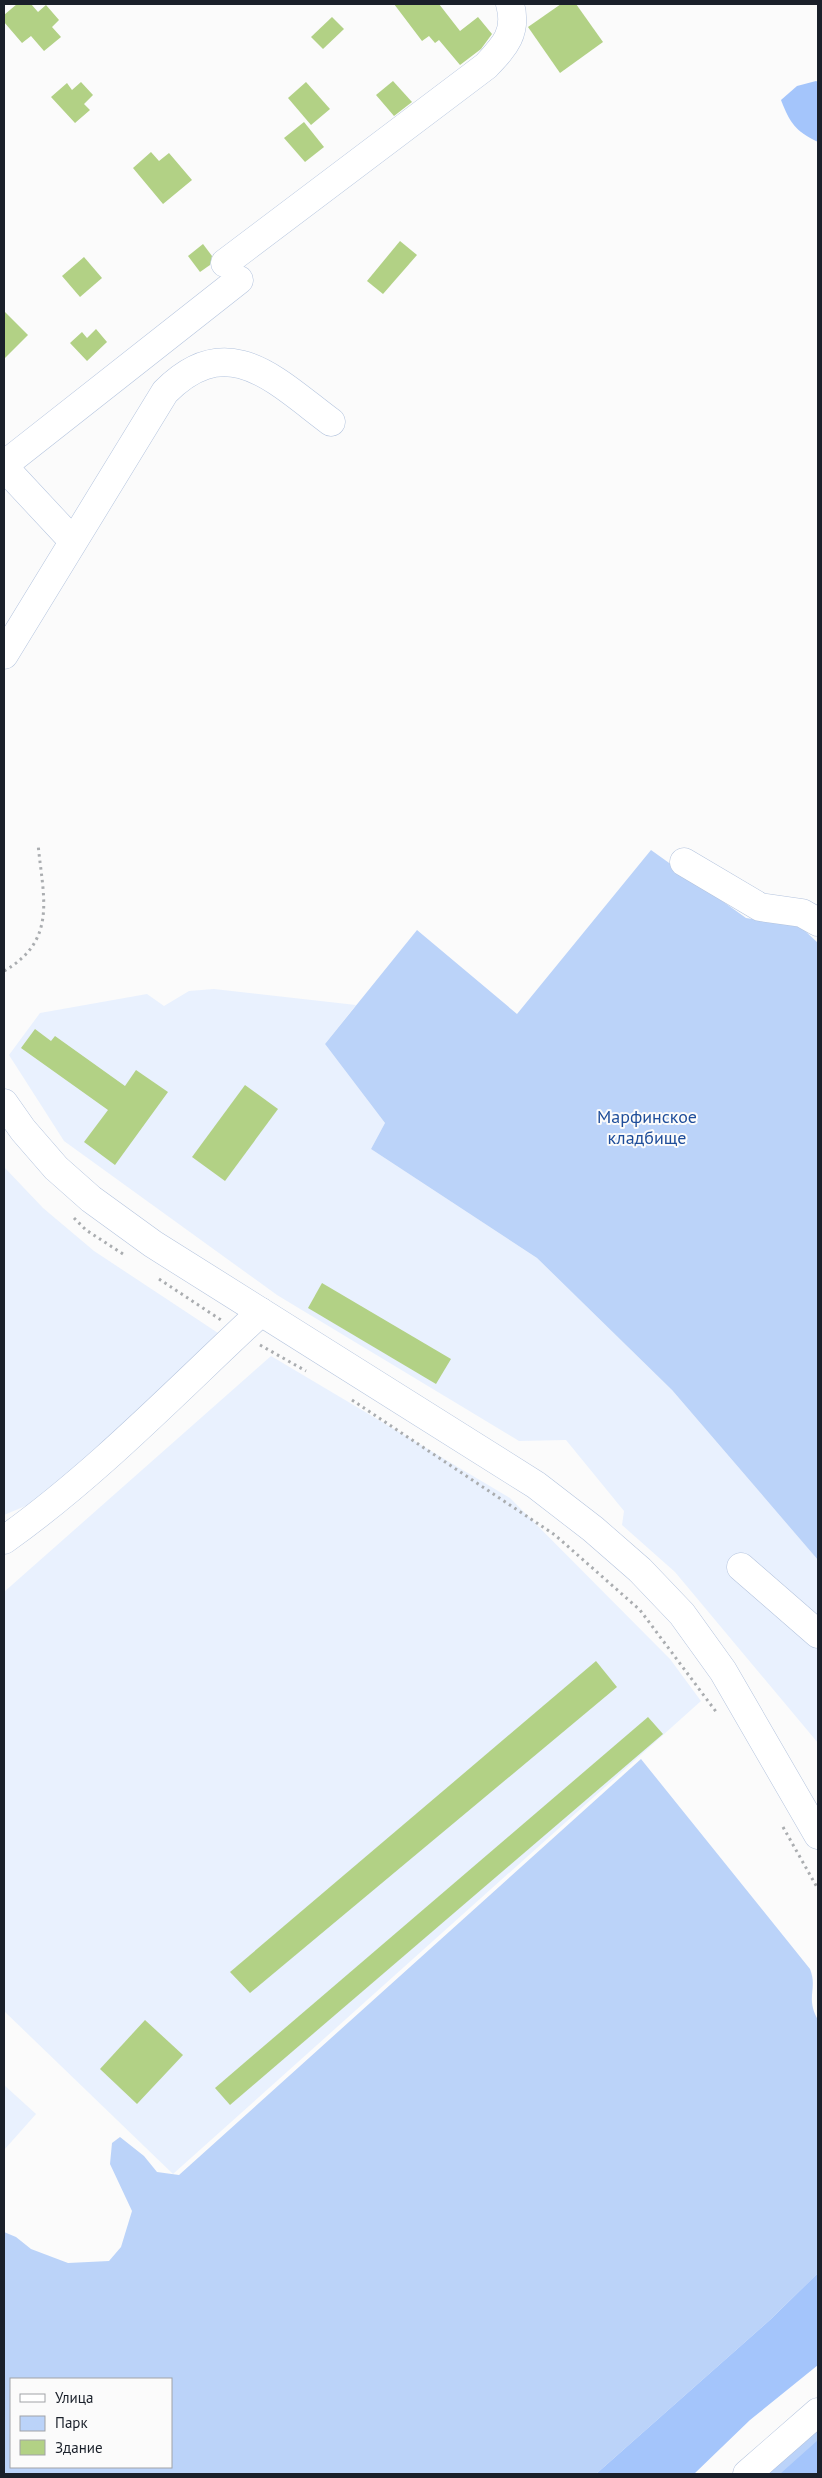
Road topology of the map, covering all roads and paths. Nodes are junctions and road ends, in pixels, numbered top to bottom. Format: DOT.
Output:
graph roads {
  1 [pos="510,4"];
  2 [pos="331,422"];
  3 [pos="4,466"];
  4 [pos="73,541"];
  5 [pos="4,656"];
  6 [pos="38,844"];
  7 [pos="684,862"];
  8 [pos="818,922"];
  9 [pos="4,971"];
  10 [pos="4,1103"];
  11 [pos="72,1216"];
  12 [pos="125,1256"];
  13 [pos="157,1277"];
  14 [pos="261,1312"];
  15 [pos="240,1332"];
  16 [pos="307,1371"];
  17 [pos="348,1398"];
  18 [pos="4,1540"];
  19 [pos="741,1567"];
  20 [pos="818,1634"];
  21 [pos="722,1720"];
  22 [pos="780,1821"];
  23 [pos="818,1835"];
  24 [pos="818,1890"];
  25 [pos="818,2412"];
  26 [pos="747,2474"];
  1 -- 3 [label="street"];
  2 -- 4 [label="street"];
  3 -- 4 [label="street"];
  4 -- 5 [label="street"];
  6 -- 9 [label="path"];
  7 -- 8 [label="street"];
  10 -- 14 [label="street"];
  11 -- 12 [label="path"];
  13 -- 15 [label="path"];
  14 -- 15 [label="street"];
  14 -- 23 [label="street"];
  15 -- 16 [label="path"];
  15 -- 18 [label="street"];
  17 -- 21 [label="path"];
  19 -- 20 [label="street"];
  22 -- 24 [label="path"];
  25 -- 26 [label="street"];
}
